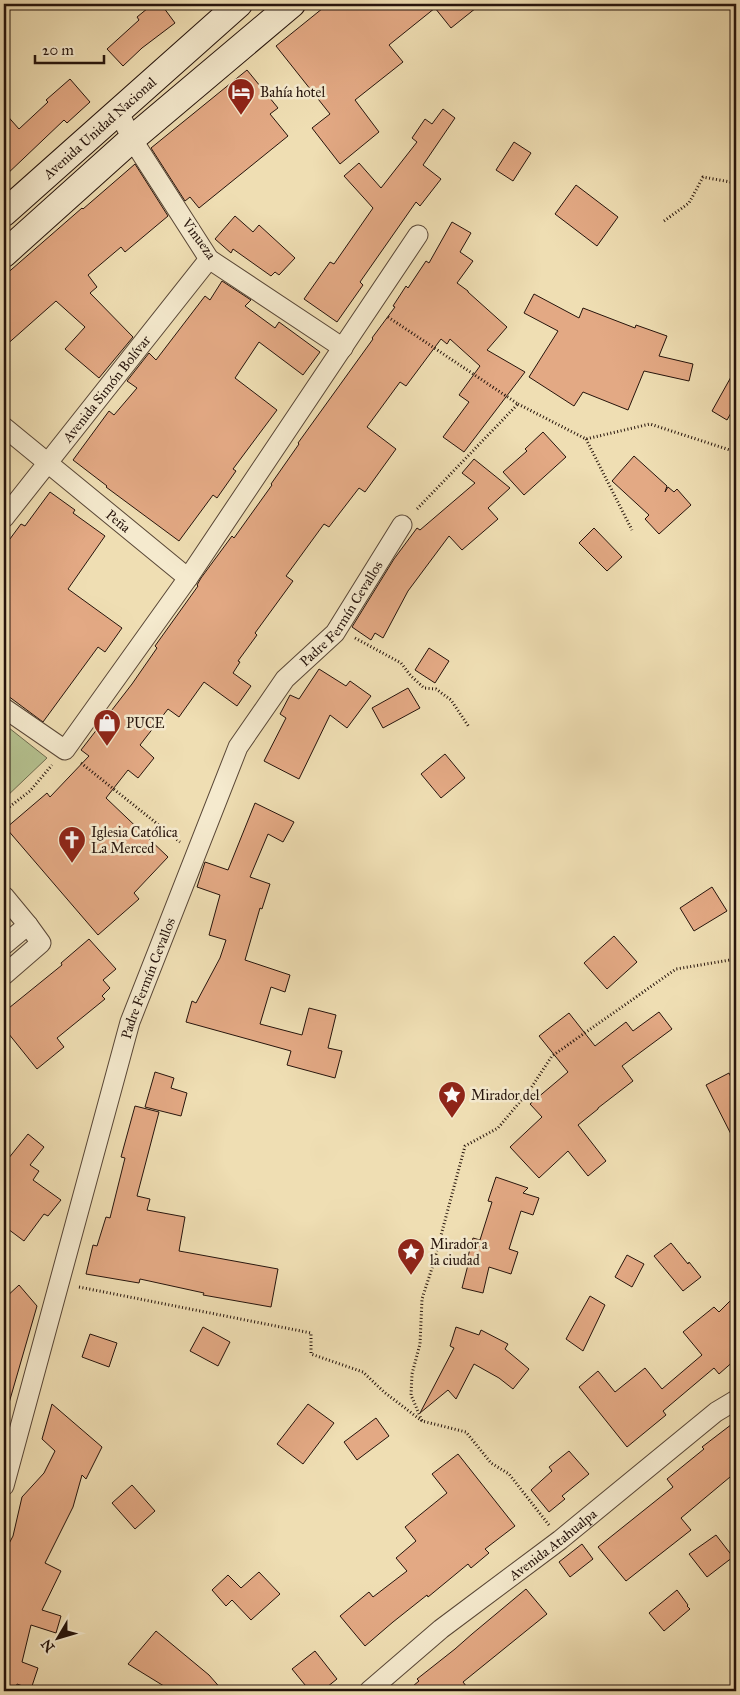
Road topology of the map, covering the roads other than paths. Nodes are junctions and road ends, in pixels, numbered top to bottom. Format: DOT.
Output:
graph roads {
  1 [pos="239,4"];
  2 [pos="292,4"];
  3 [pos="118,111"];
  4 [pos="132,139"];
  5 [pos="4,213"];
  6 [pos="418,235"];
  7 [pos="4,254"];
  8 [pos="209,259"];
  9 [pos="343,348"];
  10 [pos="4,427"];
  11 [pos="49,462"];
  12 [pos="4,518"];
  13 [pos="402,525"];
  14 [pos="188,578"];
  15 [pos="4,708"];
  16 [pos="4,896"];
  17 [pos="28,925"];
  18 [pos="4,945"];
  19 [pos="4,975"];
  20 [pos="736,1400"];
  21 [pos="4,1486"];
  22 [pos="369,1691"];
  1 -- 3 [label="main road, Avenida Unidad Nacional"];
  2 -- 4 [label="main road"];
  3 -- 4 [label="street, Vinueza"];
  3 -- 5 [label="main road, Avenida Unidad Nacional"];
  4 -- 7 [label="main road"];
  4 -- 8 [label="street, Vinueza"];
  6 -- 9 [label="street"];
  8 -- 9 [label="street, Vinueza"];
  8 -- 11 [label="street, Avenida Simón Bolívar"];
  9 -- 14 [label="street"];
  10 -- 11 [label="street, Peña"];
  11 -- 12 [label="street, Avenida Simón Bolívar"];
  11 -- 14 [label="street, Peña"];
  13 -- 21 [label="street, Padre Fermín Cevallos"];
  14 -- 15 [label="street"];
  16 -- 17 [label="street"];
  17 -- 18 [label="street"];
  17 -- 19 [label="street"];
  20 -- 22 [label="street, Avenida Atahualpa"];
}
